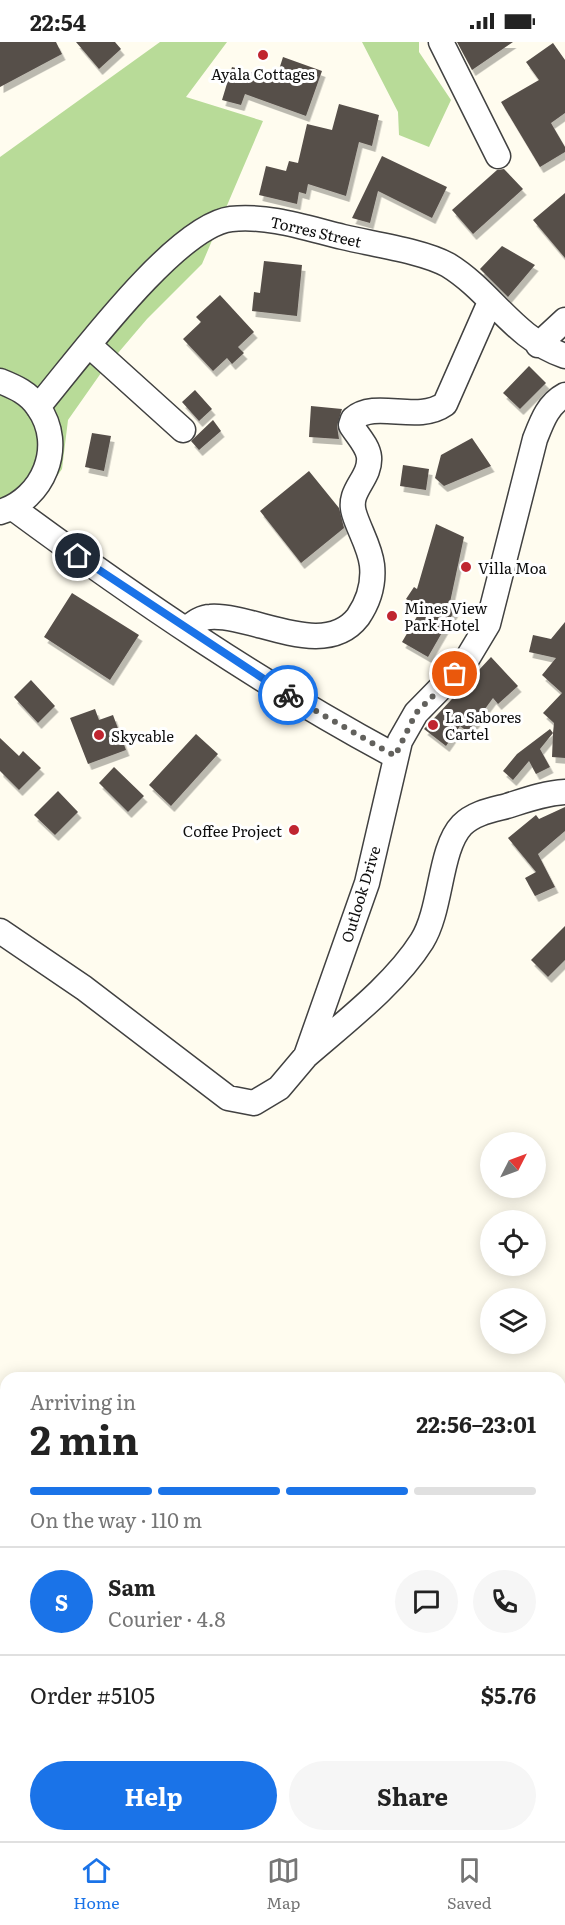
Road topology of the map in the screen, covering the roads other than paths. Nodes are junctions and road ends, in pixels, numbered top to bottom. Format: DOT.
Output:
graph roads {
  1 [pos="441,42"];
  2 [pos="498,156"];
  3 [pos="490,302"];
  4 [pos="565,320"];
  5 [pos="90,345"];
  6 [pos="538,345"];
  7 [pos="565,356"];
  8 [pos="0,381"];
  9 [pos="565,395"];
  10 [pos="38,407"];
  11 [pos="183,430"];
  12 [pos="7,510"];
  13 [pos="186,629"];
  14 [pos="395,756"];
  15 [pos="565,792"];
  16 [pos="0,930"];
  17 [pos="306,1056"];
  1 -- 2 [label="street"];
  3 -- 5 [label="street, Torres Street"];
  3 -- 6 [label="street, Torres Street"];
  3 -- 13 [label="street"];
  4 -- 6 [label="street"];
  5 -- 10 [label="street, Torres Street"];
  5 -- 11 [label="street"];
  6 -- 7 [label="street, Torres Street"];
  8 -- 10 [label="street"];
  9 -- 14 [label="street, Outlook Drive"];
  10 -- 12 [label="street"];
  12 -- 13 [label="street"];
  13 -- 14 [label="street"];
  14 -- 17 [label="street, Outlook Drive"];
  15 -- 17 [label="street"];
  16 -- 17 [label="street, Outlook Drive"];
}
